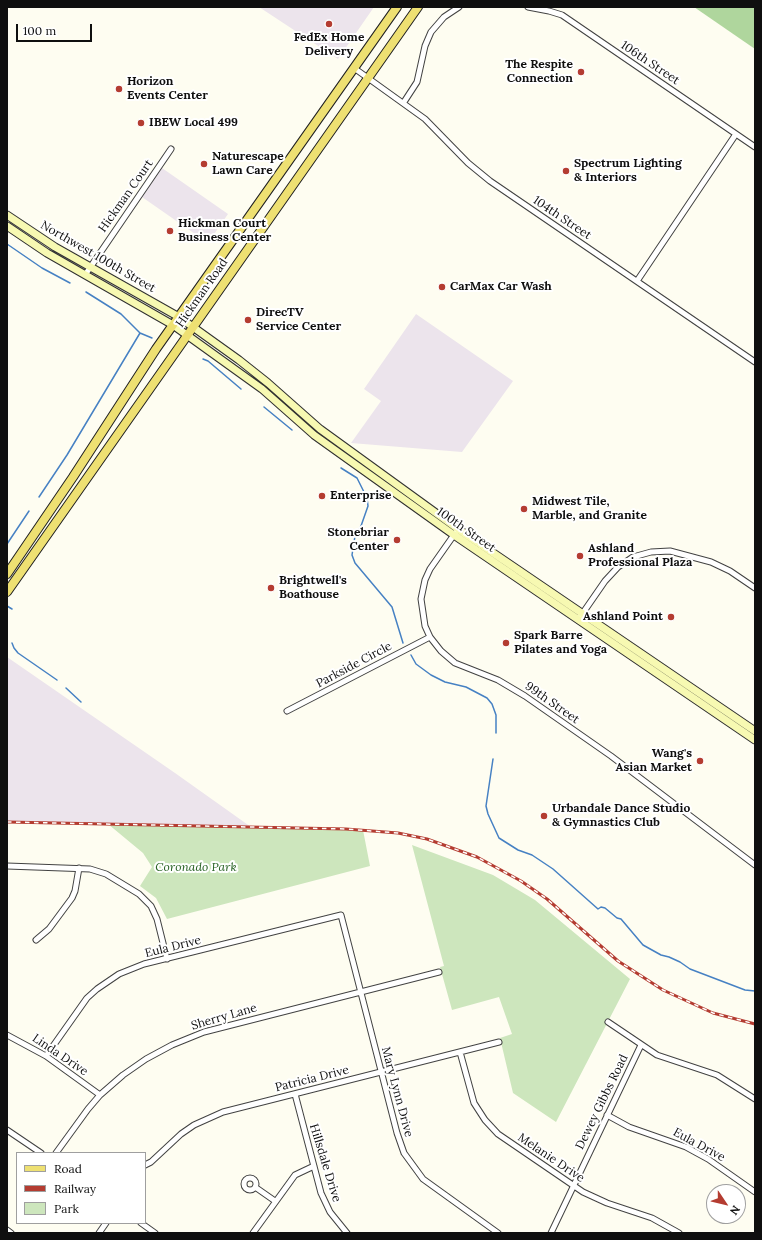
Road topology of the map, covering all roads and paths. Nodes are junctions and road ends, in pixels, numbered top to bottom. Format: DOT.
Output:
graph roads {
  1 [pos="397,7"];
  2 [pos="418,7"];
  3 [pos="459,7"];
  4 [pos="528,7"];
  5 [pos="354,68"];
  6 [pos="368,78"];
  7 [pos="404,102"];
  8 [pos="736,134"];
  9 [pos="755,147"];
  10 [pos="171,149"];
  11 [pos="7,215"];
  12 [pos="7,226"];
  13 [pos="89,266"];
  14 [pos="85,275"];
  15 [pos="637,281"];
  16 [pos="179,318"];
  17 [pos="173,325"];
  18 [pos="193,328"];
  19 [pos="187,335"];
  20 [pos="755,362"];
  21 [pos="456,532"];
  22 [pos="7,574"];
  23 [pos="755,588"];
  24 [pos="7,592"];
  25 [pos="580,617"];
  26 [pos="430,637"];
  27 [pos="288,711"];
  28 [pos="755,731"];
  29 [pos="755,740"];
  30 [pos="755,865"];
  31 [pos="7,866"];
  32 [pos="79,868"];
  33 [pos="341,915"];
  34 [pos="36,940"];
  35 [pos="167,958"];
  36 [pos="439,972"];
  37 [pos="361,992"];
  38 [pos="608,1022"];
  39 [pos="7,1035"];
  40 [pos="499,1042"];
  41 [pos="641,1045"];
  42 [pos="460,1052"];
  43 [pos="46,1056"];
  44 [pos="381,1072"];
  45 [pos="295,1094"];
  46 [pos="100,1095"];
  47 [pos="755,1099"];
  48 [pos="607,1116"];
  49 [pos="7,1130"];
  50 [pos="40,1152"];
  51 [pos="57,1152"];
  52 [pos="152,1162"];
  53 [pos="146,1165"];
  54 [pos="314,1166"];
  55 [pos="146,1168"];
  56 [pos="573,1186"];
  57 [pos="255,1188"];
  58 [pos="755,1192"];
  59 [pos="275,1201"];
  60 [pos="105,1224"];
  61 [pos="142,1224"];
  62 [pos="7,1230"];
  63 [pos="11,1233"];
  64 [pos="99,1233"];
  65 [pos="155,1233"];
  66 [pos="253,1233"];
  67 [pos="347,1233"];
  68 [pos="498,1233"];
  69 [pos="551,1233"];
  70 [pos="679,1233"];
  1 -- 5 [label="main road, Hickman Road"];
  2 -- 6 [label="main road, Hickman Road"];
  3 -- 7 [label="street"];
  4 -- 8 [label="street, 106th Street"];
  5 -- 6 [label="street, 104th Street"];
  5 -- 16 [label="main road, Hickman Road"];
  6 -- 7 [label="street, 104th Street"];
  6 -- 18 [label="main road, Hickman Road"];
  7 -- 15 [label="street, 104th Street"];
  8 -- 9 [label="street, 106th Street"];
  8 -- 15 [label="street"];
  10 -- 13 [label="street, Hickman Court"];
  11 -- 13 [label="main road, Northwest 100th Street"];
  12 -- 14 [label="main road, Northwest 100th Street"];
  13 -- 14 [label="street, Hickman Court"];
  13 -- 16 [label="main road, Northwest 100th Street"];
  14 -- 17 [label="main road, Northwest 100th Street"];
  15 -- 20 [label="street, 104th Street"];
  16 -- 17 [label="main road, Hickman Road"];
  16 -- 18 [label="main road, 100th Street"];
  17 -- 19 [label="main road, 100th Street"];
  17 -- 22 [label="main road, Hickman Road"];
  18 -- 19 [label="main road, Hickman Road"];
  18 -- 21 [label="main road, 100th Street"];
  19 -- 21 [label="main road, 100th Street"];
  19 -- 24 [label="main road, Hickman Road"];
  21 -- 25 [label="main road, 100th Street"];
  21 -- 26 [label="street, 99th Street"];
  23 -- 25 [label="street"];
  25 -- 28 [label="main road, 100th Street"];
  25 -- 29 [label="main road, 100th Street"];
  26 -- 27 [label="street, Parkside Circle"];
  26 -- 30 [label="street, 99th Street"];
  31 -- 32 [label="street"];
  32 -- 34 [label="street"];
  32 -- 35 [label="street"];
  33 -- 35 [label="street, Eula Drive"];
  33 -- 37 [label="street, Mary Lynn Drive"];
  35 -- 43 [label="street, Eula Drive"];
  36 -- 37 [label="street, Sherry Lane"];
  37 -- 44 [label="street, Mary Lynn Drive"];
  37 -- 46 [label="street, Sherry Lane"];
  38 -- 41 [label="street"];
  39 -- 43 [label="street, Linda Drive"];
  40 -- 42 [label="street, Patricia Drive"];
  41 -- 47 [label="street"];
  41 -- 48 [label="street, Dewey Gibbs Road"];
  42 -- 44 [label="street, Patricia Drive"];
  42 -- 56 [label="street, Melanie Drive"];
  43 -- 46 [label="street, Linda Drive"];
  44 -- 45 [label="street, Patricia Drive"];
  44 -- 68 [label="street, Mary Lynn Drive"];
  45 -- 52 [label="street, Patricia Drive"];
  45 -- 54 [label="street, Hillsdale Drive"];
  46 -- 51 [label="street, Sherry Lane"];
  48 -- 56 [label="street, Dewey Gibbs Road"];
  48 -- 58 [label="street, Eula Drive"];
  49 -- 50 [label="street"];
  52 -- 53 [label="street, Patricia Drive"];
  52 -- 55 [label="street"];
  54 -- 59 [label="street"];
  54 -- 67 [label="street, Hillsdale Drive"];
  56 -- 69 [label="street, Dewey Gibbs Road"];
  56 -- 70 [label="street, Melanie Drive"];
  57 -- 59 [label="street"];
  59 -- 66 [label="street"];
  60 -- 64 [label="street"];
  61 -- 65 [label="street"];
  62 -- 63 [label="street"];
}
